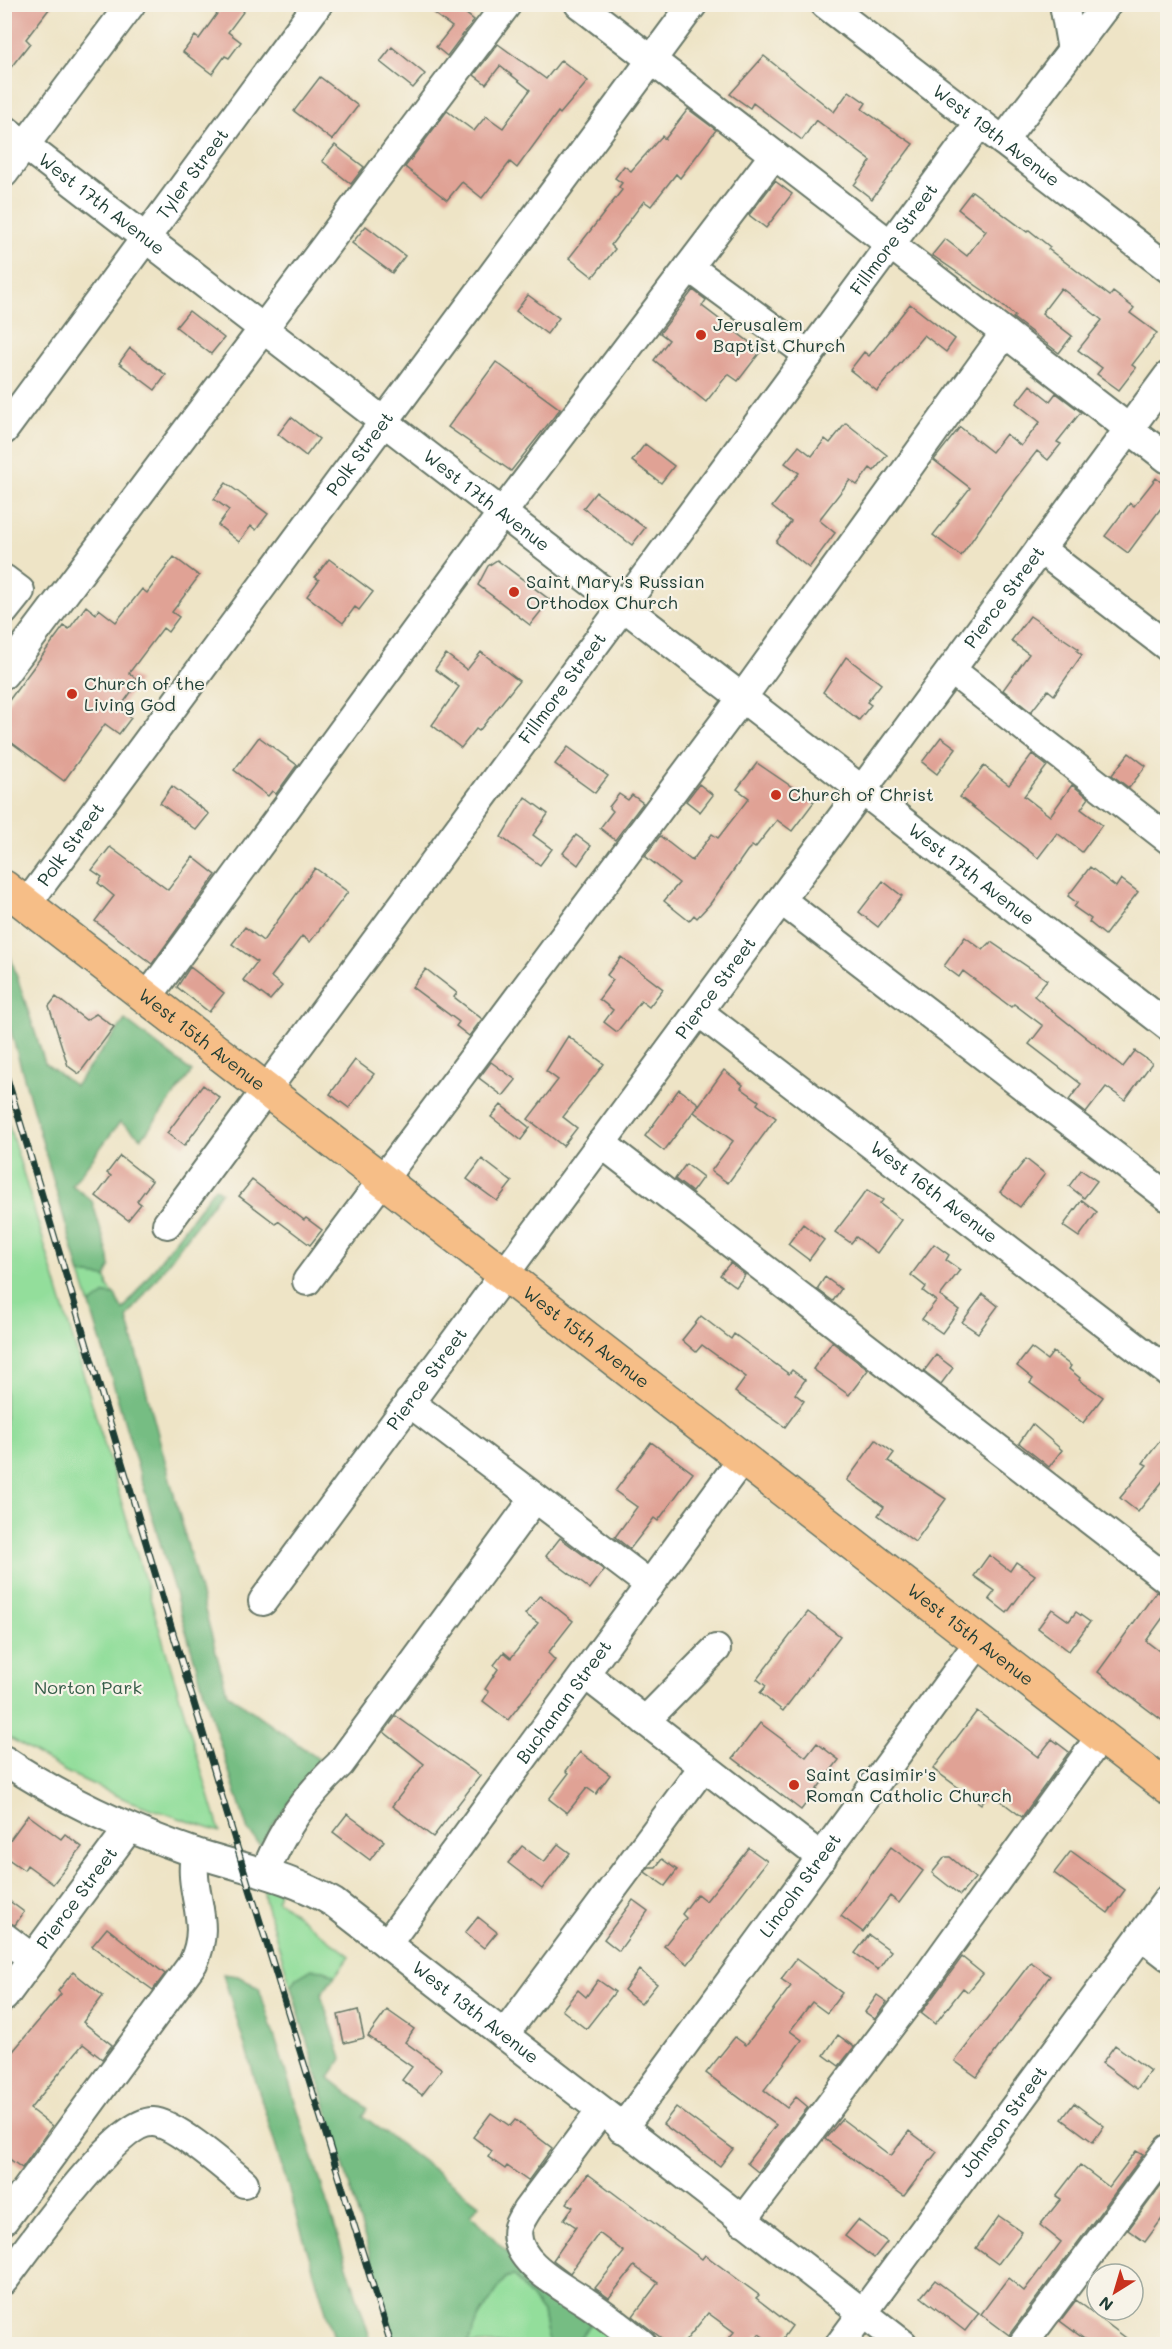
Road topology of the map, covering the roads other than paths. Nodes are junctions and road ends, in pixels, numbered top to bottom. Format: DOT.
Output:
graph roads {
  1 [pos="131,4"];
  2 [pos="318,4"];
  3 [pos="507,4"];
  4 [pos="579,4"];
  5 [pos="693,4"];
  6 [pos="825,4"];
  7 [pos="1064,4"];
  8 [pos="1107,4"];
  9 [pos="1072,50"];
  10 [pos="651,60"];
  11 [pos="980,123"];
  12 [pos="4,129"];
  13 [pos="1003,141"];
  14 [pos="27,147"];
  15 [pos="774,155"];
  16 [pos="4,173"];
  17 [pos="146,239"];
  18 [pos="891,245"];
  19 [pos="689,267"];
  20 [pos="1167,268"];
  21 [pos="263,329"];
  22 [pos="1005,333"];
  23 [pos="809,355"];
  24 [pos="1167,376"];
  25 [pos="385,423"];
  26 [pos="1129,429"];
  27 [pos="4,430"];
  28 [pos="1167,459"];
  29 [pos="502,513"];
  30 [pos="1040,549"];
  31 [pos="4,579"];
  32 [pos="623,606"];
  33 [pos="4,611"];
  34 [pos="1167,647"];
  35 [pos="951,670"];
  36 [pos="4,674"];
  37 [pos="742,698"];
  38 [pos="862,790"];
  39 [pos="1167,839"];
  40 [pos="16,895"];
  41 [pos="781,900"];
  42 [pos="147,998"];
  43 [pos="699,1012"];
  44 [pos="1167,1026"];
  45 [pos="265,1090"];
  46 [pos="601,1143"];
  47 [pos="383,1181"];
  48 [pos="1167,1197"];
  49 [pos="166,1224"];
  50 [pos="502,1275"];
  51 [pos="308,1281"];
  52 [pos="1167,1372"];
  53 [pos="409,1402"];
  54 [pos="742,1460"];
  55 [pos="535,1498"];
  56 [pos="1167,1580"];
  57 [pos="650,1585"];
  58 [pos="263,1601"];
  59 [pos="979,1642"];
  60 [pos="716,1649"];
  61 [pos="586,1675"];
  62 [pos="645,1721"];
  63 [pos="1101,1736"];
  64 [pos="4,1761"];
  65 [pos="704,1766"];
  66 [pos="1167,1788"];
  67 [pos="129,1828"];
  68 [pos="195,1852"];
  69 [pos="822,1858"];
  70 [pos="265,1872"];
  71 [pos="1167,1899"];
  72 [pos="1141,1935"];
  73 [pos="4,1937"];
  74 [pos="387,1944"];
  75 [pos="1167,1956"];
  76 [pos="33,1959"];
  77 [pos="4,1997"];
  78 [pos="504,2036"];
  79 [pos="611,2120"];
  80 [pos="1167,2149"];
  81 [pos="244,2182"];
  82 [pos="4,2220"];
  83 [pos="742,2220"];
  84 [pos="4,2280"];
  85 [pos="863,2314"];
  86 [pos="642,2344"];
  87 [pos="840,2344"];
  88 [pos="903,2344"];
  89 [pos="1023,2344"];
  1 -- 14 [label="street"];
  2 -- 17 [label="street, Tyler Street"];
  3 -- 21 [label="street"];
  4 -- 10 [label="street"];
  5 -- 10 [label="street, Polk Street"];
  6 -- 11 [label="street, West 19th Avenue"];
  7 -- 9 [label="street"];
  8 -- 9 [label="street"];
  9 -- 13 [label="street"];
  10 -- 15 [label="street"];
  10 -- 25 [label="street, Polk Street"];
  11 -- 13 [label="street, West 19th Avenue"];
  11 -- 18 [label="street, Fillmore Street"];
  12 -- 14 [label="street, West 17th Avenue"];
  13 -- 20 [label="street, West 19th Avenue"];
  14 -- 16 [label="street"];
  14 -- 17 [label="street, West 17th Avenue"];
  15 -- 18 [label="street"];
  15 -- 19 [label="street"];
  17 -- 21 [label="street, West 17th Avenue"];
  17 -- 27 [label="street, Tyler Street"];
  18 -- 22 [label="street"];
  18 -- 23 [label="street, Fillmore Street"];
  19 -- 23 [label="street"];
  19 -- 29 [label="street"];
  21 -- 25 [label="street, West 17th Avenue"];
  21 -- 36 [label="street"];
  22 -- 26 [label="street"];
  22 -- 37 [label="street"];
  23 -- 32 [label="street, Fillmore Street"];
  24 -- 26 [label="street, Pierce Street"];
  25 -- 29 [label="street, West 17th Avenue"];
  25 -- 40 [label="street, Polk Street"];
  26 -- 28 [label="street"];
  26 -- 30 [label="street, Pierce Street"];
  29 -- 32 [label="street, West 17th Avenue"];
  29 -- 42 [label="street"];
  30 -- 34 [label="street"];
  30 -- 35 [label="street, Pierce Street"];
  31 -- 33 [label="street"];
  32 -- 37 [label="street, West 17th Avenue"];
  32 -- 45 [label="street, Fillmore Street"];
  35 -- 38 [label="street, Pierce Street"];
  35 -- 39 [label="street"];
  37 -- 38 [label="street, West 17th Avenue"];
  37 -- 47 [label="street"];
  38 -- 41 [label="street, Pierce Street"];
  38 -- 44 [label="street, West 17th Avenue"];
  40 -- 42 [label="main road, West 15th Avenue"];
  41 -- 43 [label="street, Pierce Street"];
  41 -- 48 [label="street"];
  42 -- 45 [label="main road, West 15th Avenue"];
  43 -- 46 [label="street, Pierce Street"];
  43 -- 52 [label="street, West 16th Avenue"];
  45 -- 47 [label="main road, West 15th Avenue"];
  45 -- 49 [label="street, Fillmore Street"];
  46 -- 50 [label="street, Pierce Street"];
  46 -- 56 [label="street"];
  47 -- 50 [label="main road, West 15th Avenue"];
  47 -- 51 [label="street"];
  50 -- 53 [label="street, Pierce Street"];
  50 -- 54 [label="main road, West 15th Avenue"];
  53 -- 55 [label="street"];
  53 -- 58 [label="street, Pierce Street"];
  54 -- 57 [label="street, Buchanan Street"];
  54 -- 59 [label="main road, West 15th Avenue"];
  55 -- 57 [label="street"];
  55 -- 70 [label="street"];
  57 -- 61 [label="street, Buchanan Street"];
  59 -- 63 [label="main road, West 15th Avenue"];
  59 -- 69 [label="street, Lincoln Street"];
  60 -- 62 [label="street"];
  61 -- 62 [label="street"];
  61 -- 74 [label="street, Buchanan Street"];
  62 -- 65 [label="street"];
  63 -- 66 [label="main road, West 15th Avenue"];
  63 -- 83 [label="street"];
  64 -- 67 [label="street, West 13th Avenue"];
  65 -- 69 [label="street"];
  65 -- 78 [label="street"];
  67 -- 68 [label="street, West 13th Avenue"];
  67 -- 76 [label="street, Pierce Street"];
  68 -- 70 [label="street, West 13th Avenue"];
  68 -- 82 [label="street"];
  69 -- 79 [label="street, Lincoln Street"];
  70 -- 74 [label="street, West 13th Avenue"];
  71 -- 72 [label="street, Johnson Street"];
  72 -- 75 [label="street"];
  72 -- 85 [label="street, Johnson Street"];
  73 -- 76 [label="street"];
  74 -- 78 [label="street, West 13th Avenue"];
  76 -- 77 [label="street, Pierce Street"];
  78 -- 79 [label="street, West 13th Avenue"];
  79 -- 83 [label="street, West 13th Avenue"];
  79 -- 86 [label="street, Lincoln Street"];
  80 -- 89 [label="street"];
  81 -- 84 [label="street"];
  83 -- 85 [label="street, West 13th Avenue"];
  85 -- 87 [label="street, Johnson Street"];
  85 -- 88 [label="street, West 13th Avenue"];
}
